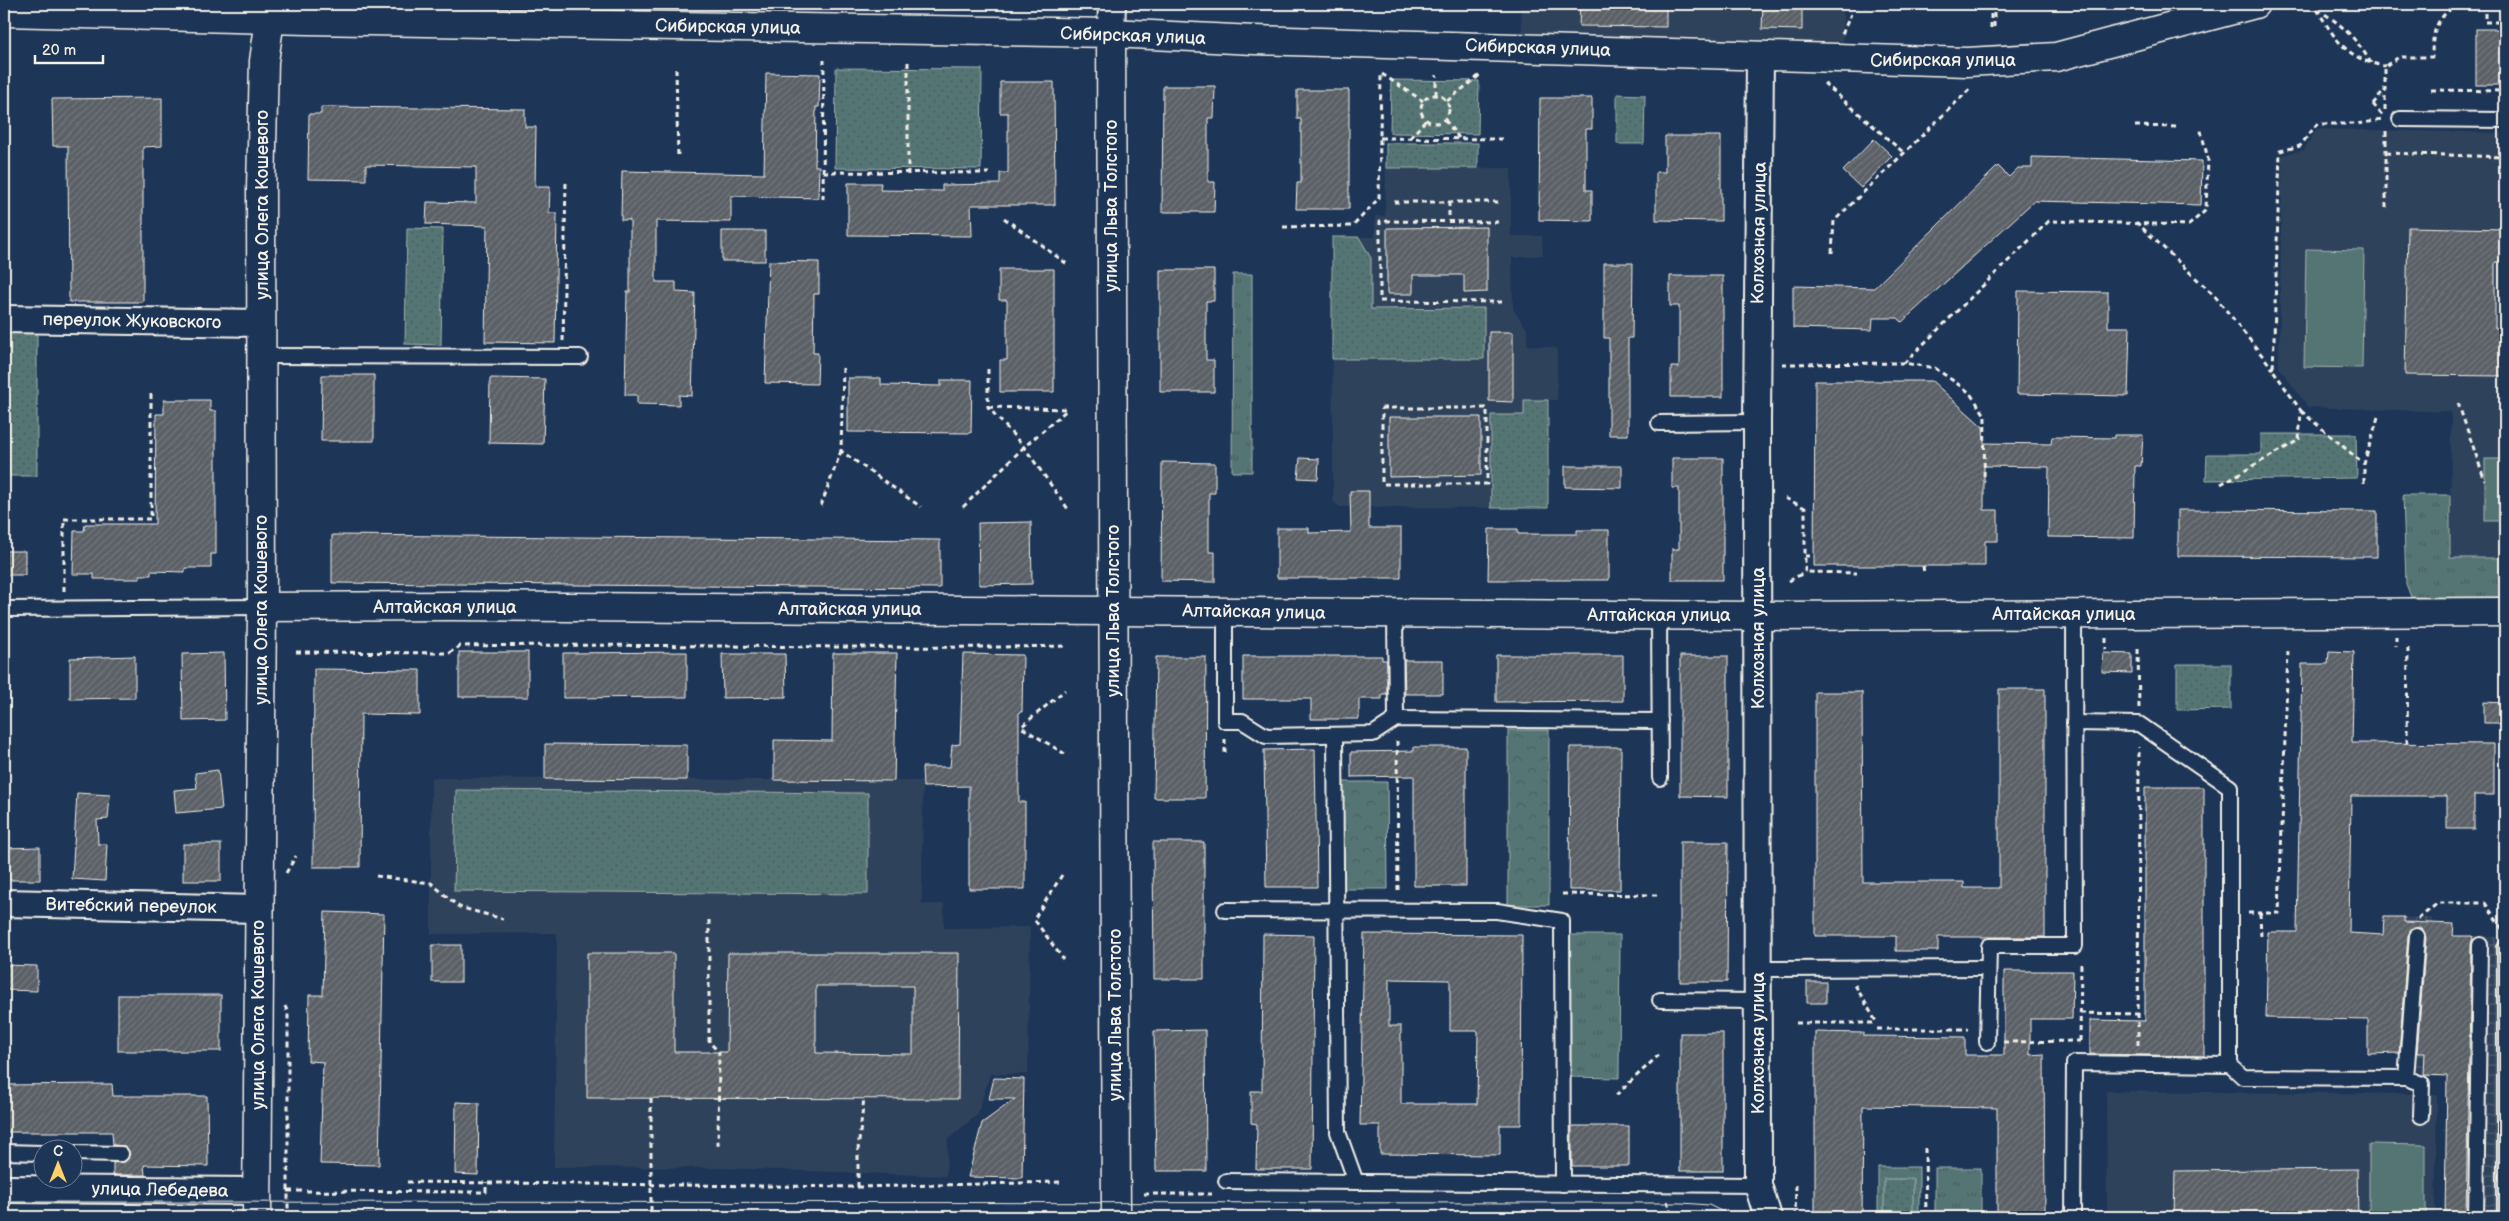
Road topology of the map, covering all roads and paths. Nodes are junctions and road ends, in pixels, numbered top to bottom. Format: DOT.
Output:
graph roads {
  1 [pos="1112,4"];
  2 [pos="1857,4"];
  3 [pos="1992,4"];
  4 [pos="2255,4"];
  5 [pos="2460,4"];
  6 [pos="2485,4"];
  7 [pos="1959,5"];
  8 [pos="1975,7"];
  9 [pos="4,12"];
  10 [pos="273,12"];
  11 [pos="1851,14"];
  12 [pos="2505,22"];
  13 [pos="1992,28"];
  14 [pos="1111,34"];
  15 [pos="1840,38"];
  16 [pos="1760,57"];
  17 [pos="824,60"];
  18 [pos="908,62"];
  19 [pos="2371,64"];
  20 [pos="2385,66"];
  21 [pos="676,69"];
  22 [pos="1436,75"];
  23 [pos="1480,75"];
  24 [pos="1821,80"];
  25 [pos="1977,82"];
  26 [pos="2384,90"];
  27 [pos="2432,90"];
  28 [pos="2505,92"];
  29 [pos="1436,95"];
  30 [pos="1423,101"];
  31 [pos="1447,101"];
  32 [pos="2373,104"];
  33 [pos="2385,104"];
  34 [pos="2386,119"];
  35 [pos="2400,119"];
  36 [pos="1426,120"];
  37 [pos="1444,120"];
  38 [pos="2505,120"];
  39 [pos="2134,126"];
  40 [pos="2177,127"];
  41 [pos="2200,127"];
  42 [pos="2386,129"];
  43 [pos="1380,138"];
  44 [pos="1410,138"];
  45 [pos="1459,138"];
  46 [pos="1502,139"];
  47 [pos="1904,153"];
  48 [pos="2386,153"];
  49 [pos="2505,157"];
  50 [pos="678,158"];
  51 [pos="823,172"];
  52 [pos="988,173"];
  53 [pos="909,175"];
  54 [pos="566,181"];
  55 [pos="823,199"];
  56 [pos="1394,202"];
  57 [pos="1449,202"];
  58 [pos="1502,202"];
  59 [pos="2386,210"];
  60 [pos="1004,218"];
  61 [pos="1449,221"];
  62 [pos="1502,222"];
  63 [pos="2136,222"];
  64 [pos="1283,227"];
  65 [pos="1832,253"];
  66 [pos="1067,264"];
  67 [pos="1502,302"];
  68 [pos="4,319"];
  69 [pos="261,323"];
  70 [pos="261,356"];
  71 [pos="562,357"];
  72 [pos="580,357"];
  73 [pos="1904,362"];
  74 [pos="1779,364"];
  75 [pos="843,368"];
  76 [pos="988,369"];
  77 [pos="2274,370"];
  78 [pos="151,392"];
  79 [pos="2458,403"];
  80 [pos="988,407"];
  81 [pos="1487,408"];
  82 [pos="2300,411"];
  83 [pos="2378,417"];
  84 [pos="1757,422"];
  85 [pos="1659,423"];
  86 [pos="1024,447"];
  87 [pos="841,451"];
  88 [pos="2364,464"];
  89 [pos="1984,481"];
  90 [pos="2485,482"];
  91 [pos="2364,483"];
  92 [pos="2221,484"];
  93 [pos="1785,498"];
  94 [pos="821,506"];
  95 [pos="921,507"];
  96 [pos="963,507"];
  97 [pos="1068,509"];
  98 [pos="1804,556"];
  99 [pos="1814,556"];
  100 [pos="1923,566"];
  101 [pos="1805,572"];
  102 [pos="1924,573"];
  103 [pos="1857,574"];
  104 [pos="1789,581"];
  105 [pos="64,594"];
  106 [pos="262,607"];
  107 [pos="4,609"];
  108 [pos="1113,611"];
  109 [pos="1225,611"];
  110 [pos="2505,612"];
  111 [pos="1396,613"];
  112 [pos="2074,614"];
  113 [pos="1659,615"];
  114 [pos="1757,616"];
  115 [pos="1067,646"];
  116 [pos="2408,646"];
  117 [pos="2138,649"];
  118 [pos="2288,650"];
  119 [pos="296,652"];
  120 [pos="1066,690"];
  121 [pos="1396,719"];
  122 [pos="1660,721"];
  123 [pos="2074,723"];
  124 [pos="2139,724"];
  125 [pos="1335,735"];
  126 [pos="2407,743"];
  127 [pos="1065,754"];
  128 [pos="1660,778"];
  129 [pos="296,856"];
  130 [pos="284,875"];
  131 [pos="1062,875"];
  132 [pos="376,876"];
  133 [pos="1562,894"];
  134 [pos="1660,895"];
  135 [pos="4,903"];
  136 [pos="258,909"];
  137 [pos="1225,910"];
  138 [pos="1336,910"];
  139 [pos="1398,910"];
  140 [pos="2230,913"];
  141 [pos="2260,913"];
  142 [pos="503,919"];
  143 [pos="709,920"];
  144 [pos="2418,936"];
  145 [pos="2261,937"];
  146 [pos="2480,945"];
  147 [pos="2075,946"];
  148 [pos="2505,948"];
  149 [pos="1063,959"];
  150 [pos="1844,968"];
  151 [pos="1988,968"];
  152 [pos="1758,969"];
  153 [pos="283,999"];
  154 [pos="1660,1000"];
  155 [pos="1758,1001"];
  156 [pos="2080,1013"];
  157 [pos="2138,1014"];
  158 [pos="1796,1023"];
  159 [pos="1878,1029"];
  160 [pos="1988,1036"];
  161 [pos="2080,1041"];
  162 [pos="1660,1054"];
  163 [pos="2074,1063"];
  164 [pos="2138,1064"];
  165 [pos="2230,1065"];
  166 [pos="2406,1078"];
  167 [pos="1616,1095"];
  168 [pos="651,1098"];
  169 [pos="864,1098"];
  170 [pos="2421,1116"];
  171 [pos="718,1148"];
  172 [pos="1925,1148"];
  173 [pos="4,1152"];
  174 [pos="32,1153"];
  175 [pos="82,1153"];
  176 [pos="121,1154"];
  177 [pos="1226,1181"];
  178 [pos="407,1182"];
  179 [pos="486,1182"];
  180 [pos="1062,1182"];
  181 [pos="1356,1182"];
  182 [pos="1563,1184"];
  183 [pos="651,1185"];
  184 [pos="1758,1185"];
  185 [pos="1796,1185"];
  186 [pos="858,1187"];
  187 [pos="4,1189"];
  188 [pos="288,1191"];
  189 [pos="1144,1194"];
  190 [pos="257,1204"];
  191 [pos="288,1217"];
  192 [pos="651,1217"];
  193 [pos="1116,1217"];
  194 [pos="1768,1217"];
  195 [pos="1795,1217"];
  196 [pos="1926,1217"];
  197 [pos="2073,1217"];
  198 [pos="2476,1217"];
  199 [pos="2505,1217"];
  1 -- 14 [label="street, улица Льва Толстого"];
  2 -- 7 [label="path"];
  3 -- 13 [label="path"];
  4 -- 16 [label="main road, Сибирская улица"];
  5 -- 20 [label="path"];
  6 -- 12 [label="path"];
  7 -- 8 [label="path"];
  9 -- 10 [label="main road, Сибирская улица"];
  10 -- 14 [label="main road, Сибирская улица"];
  10 -- 69 [label="main road, улица Олега Кошевого"];
  11 -- 15 [label="path"];
  14 -- 16 [label="main road, Сибирская улица"];
  14 -- 108 [label="main road, улица Льва Толстого"];
  16 -- 84 [label="street, Колхозная улица"];
  17 -- 51 [label="path"];
  18 -- 53 [label="path"];
  19 -- 19 [label="path"];
  19 -- 20 [label="path"];
  20 -- 26 [label="path"];
  21 -- 50 [label="path"];
  22 -- 29 [label="path"];
  23 -- 31 [label="path"];
  24 -- 47 [label="path"];
  25 -- 47 [label="path"];
  26 -- 32 [label="path"];
  26 -- 33 [label="path"];
  27 -- 28 [label="path"];
  29 -- 30 [label="path"];
  29 -- 31 [label="path"];
  30 -- 36 [label="path"];
  30 -- 43 [label="path"];
  31 -- 37 [label="path"];
  32 -- 33 [label="path"];
  32 -- 34 [label="path"];
  33 -- 34 [label="path"];
  34 -- 77 [label="path"];
  35 -- 38 [label="lane"];
  36 -- 37 [label="path"];
  36 -- 44 [label="path"];
  37 -- 45 [label="path"];
  39 -- 40 [label="path"];
  41 -- 63 [label="path"];
  42 -- 48 [label="path"];
  43 -- 44 [label="path"];
  43 -- 64 [label="path"];
  44 -- 45 [label="path"];
  45 -- 46 [label="path"];
  47 -- 65 [label="path"];
  48 -- 49 [label="path"];
  48 -- 59 [label="path"];
  51 -- 53 [label="path"];
  51 -- 55 [label="path"];
  52 -- 53 [label="path"];
  54 -- 71 [label="path"];
  56 -- 57 [label="path"];
  57 -- 58 [label="path"];
  57 -- 61 [label="path"];
  60 -- 66 [label="path"];
  61 -- 62 [label="path"];
  61 -- 67 [label="path"];
  63 -- 73 [label="path"];
  63 -- 77 [label="path"];
  68 -- 69 [label="street, переулок Жуковского"];
  69 -- 70 [label="main road, улица Олега Кошевого"];
  70 -- 71 [label="lane"];
  70 -- 106 [label="main road, улица Олега Кошевого"];
  71 -- 72 [label="lane"];
  73 -- 74 [label="path"];
  73 -- 89 [label="path"];
  75 -- 87 [label="path"];
  76 -- 80 [label="path"];
  77 -- 82 [label="path"];
  78 -- 105 [label="path"];
  79 -- 90 [label="path"];
  80 -- 86 [label="path"];
  80 -- 86 [label="path"];
  81 -- 81 [label="path"];
  82 -- 88 [label="path"];
  82 -- 92 [label="path"];
  83 -- 88 [label="path"];
  84 -- 85 [label="lane"];
  84 -- 114 [label="street, Колхозная улица"];
  86 -- 96 [label="path"];
  86 -- 97 [label="path"];
  87 -- 94 [label="path"];
  87 -- 95 [label="path"];
  88 -- 91 [label="path"];
  93 -- 98 [label="path"];
  98 -- 99 [label="path"];
  98 -- 101 [label="path"];
  100 -- 102 [label="path"];
  101 -- 103 [label="path"];
  101 -- 104 [label="path"];
  106 -- 107 [label="lane, Алтайская улица"];
  106 -- 108 [label="main road, Алтайская улица"];
  106 -- 136 [label="main road, улица Олега Кошевого"];
  108 -- 109 [label="main road, Алтайская улица"];
  108 -- 193 [label="main road, улица Льва Толстого"];
  109 -- 111 [label="main road, Алтайская улица"];
  109 -- 125 [label="lane"];
  110 -- 112 [label="main road, Алтайская улица"];
  111 -- 113 [label="main road, Алтайская улица"];
  111 -- 121 [label="lane"];
  112 -- 114 [label="main road, Алтайская улица"];
  112 -- 123 [label="lane"];
  113 -- 114 [label="main road, Алтайская улица"];
  113 -- 122 [label="lane"];
  114 -- 152 [label="street, Колхозная улица"];
  115 -- 119 [label="path"];
  116 -- 126 [label="path"];
  117 -- 124 [label="path"];
  118 -- 141 [label="path"];
  120 -- 127 [label="path"];
  121 -- 122 [label="lane"];
  121 -- 125 [label="lane"];
  121 -- 139 [label="path"];
  122 -- 128 [label="lane"];
  123 -- 124 [label="lane"];
  123 -- 147 [label="lane"];
  124 -- 140 [label="lane"];
  124 -- 157 [label="path"];
  125 -- 138 [label="lane"];
  129 -- 130 [label="path"];
  131 -- 149 [label="path"];
  132 -- 142 [label="path"];
  133 -- 134 [label="path"];
  135 -- 136 [label="street, Витебский переулок"];
  136 -- 190 [label="main road, улица Олега Кошевого"];
  137 -- 138 [label="lane"];
  138 -- 139 [label="lane"];
  138 -- 181 [label="lane"];
  139 -- 182 [label="lane"];
  140 -- 141 [label="path"];
  140 -- 165 [label="lane"];
  141 -- 145 [label="path"];
  143 -- 171 [label="path"];
  144 -- 148 [label="path"];
  144 -- 166 [label="lane"];
  146 -- 198 [label="lane"];
  147 -- 151 [label="lane"];
  147 -- 156 [label="path"];
  148 -- 199 [label="lane"];
  150 -- 151 [label="lane"];
  150 -- 152 [label="lane"];
  150 -- 158 [label="path"];
  151 -- 160 [label="lane"];
  152 -- 155 [label="street, Колхозная улица"];
  153 -- 188 [label="path"];
  154 -- 155 [label="lane"];
  155 -- 184 [label="street, Колхозная улица"];
  156 -- 157 [label="path"];
  156 -- 161 [label="path"];
  157 -- 164 [label="path"];
  159 -- 160 [label="path"];
  160 -- 161 [label="path"];
  161 -- 163 [label="path"];
  162 -- 167 [label="path"];
  163 -- 164 [label="lane"];
  163 -- 197 [label="lane"];
  164 -- 165 [label="lane"];
  165 -- 166 [label="lane"];
  166 -- 170 [label="lane"];
  168 -- 183 [label="path"];
  169 -- 186 [label="path"];
  172 -- 196 [label="path"];
  173 -- 174 [label="lane"];
  175 -- 176 [label="lane"];
  177 -- 181 [label="lane"];
  177 -- 189 [label="path"];
  178 -- 179 [label="path"];
  179 -- 183 [label="path"];
  179 -- 188 [label="path"];
  180 -- 186 [label="path"];
  181 -- 182 [label="lane"];
  182 -- 184 [label="lane"];
  183 -- 186 [label="path"];
  183 -- 192 [label="path"];
  184 -- 194 [label="street, Колхозная улица"];
  185 -- 195 [label="path"];
  187 -- 190 [label="street, улица Лебедева"];
  188 -- 190 [label="path"];
  188 -- 191 [label="path"];
}
